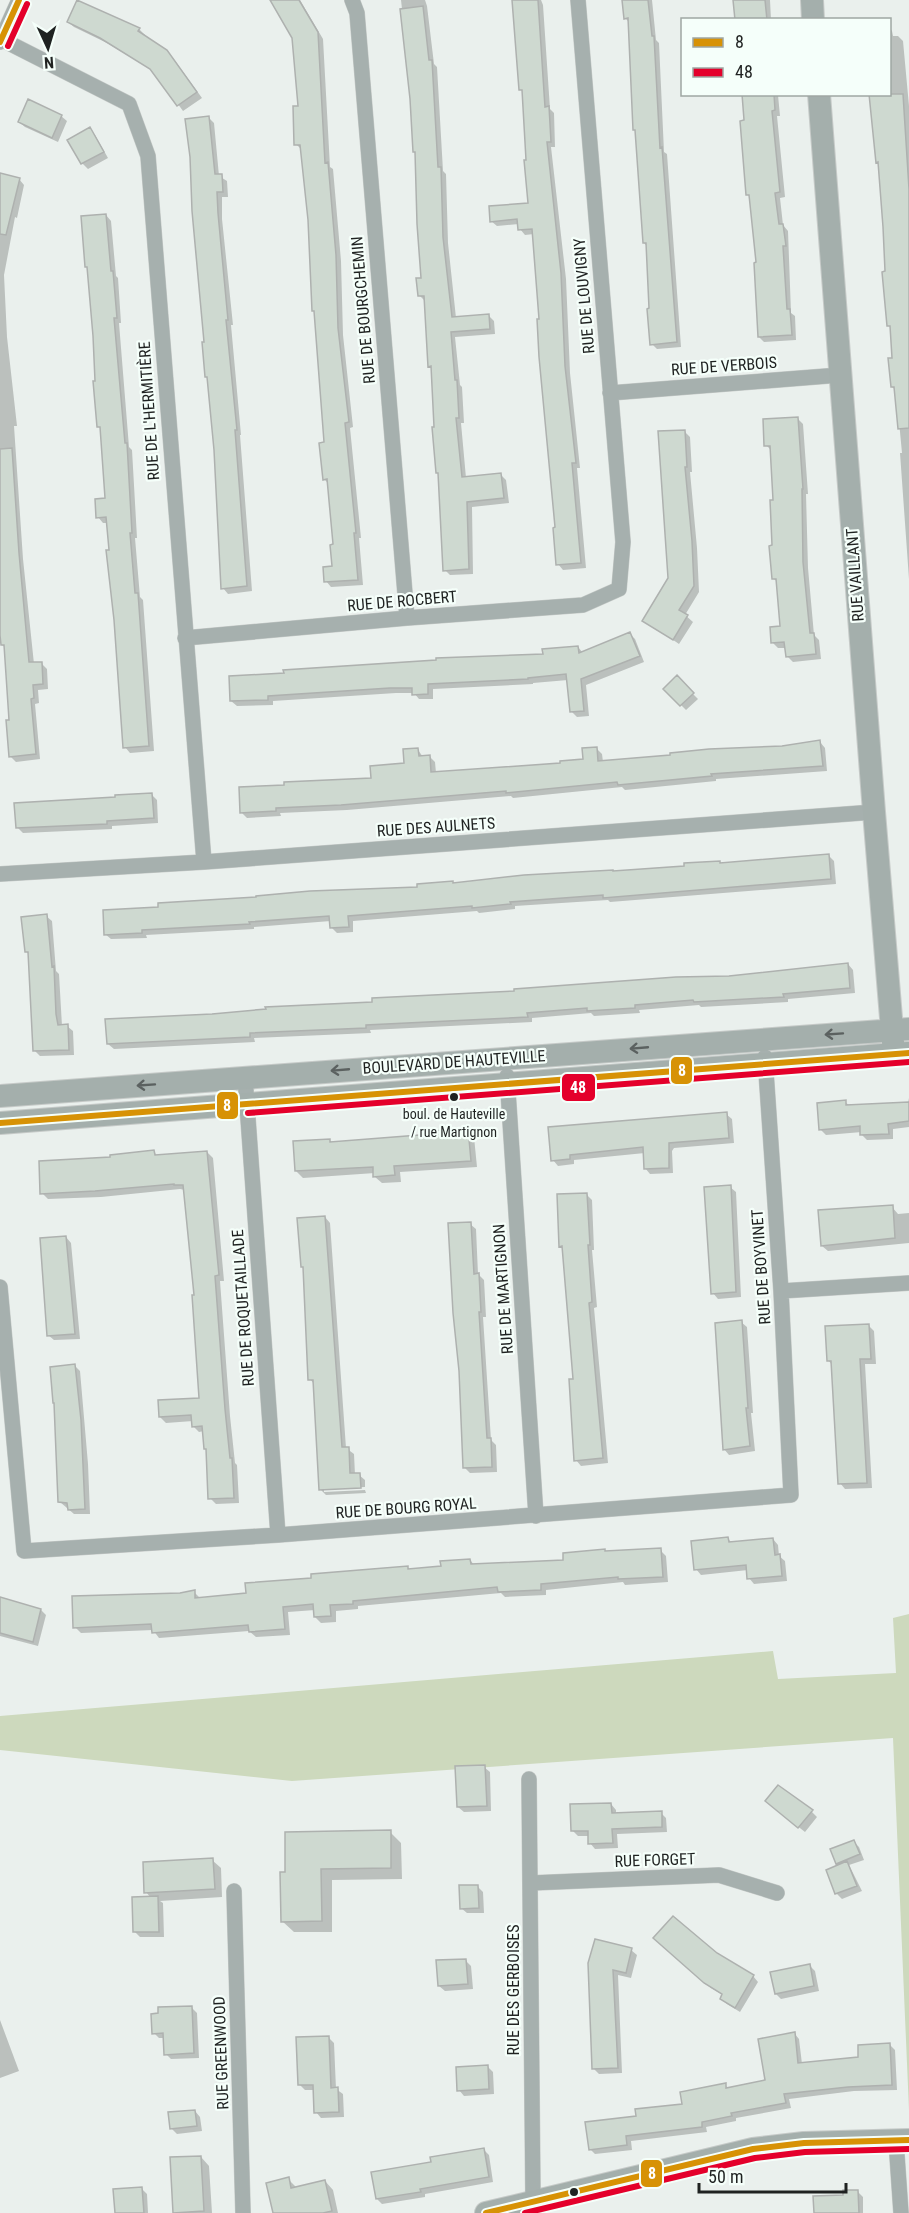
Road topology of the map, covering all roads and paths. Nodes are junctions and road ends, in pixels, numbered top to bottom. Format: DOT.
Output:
graph roads {
  1 [pos="20,0"];
  2 [pos="352,0"];
  3 [pos="578,0"];
  4 [pos="812,0"];
  5 [pos="813,18"];
  6 [pos="1,40"];
  7 [pos="819,96"];
  8 [pos="840,375"];
  9 [pos="610,393"];
  10 [pos="619,589"];
  11 [pos="406,618"];
  12 [pos="185,638"];
  13 [pos="874,812"];
  14 [pos="204,862"];
  15 [pos="0,874"];
  16 [pos="901,1030"];
  17 [pos="764,1038"];
  18 [pos="902,1054"];
  19 [pos="506,1059"];
  20 [pos="765,1064"];
  21 [pos="245,1077"];
  22 [pos="507,1085"];
  23 [pos="0,1096"];
  24 [pos="247,1104"];
  25 [pos="0,1123"];
  26 [pos="909,1283"];
  27 [pos="0,1287"];
  28 [pos="781,1291"];
  29 [pos="791,1494"];
  30 [pos="536,1516"];
  31 [pos="278,1535"];
  32 [pos="529,1779"];
  33 [pos="531,1883"];
  34 [pos="234,1891"];
  35 [pos="777,1893"];
  36 [pos="902,2140"];
  37 [pos="533,2202"];
  38 [pos="493,2212"];
  39 [pos="243,2213"];
  40 [pos="901,2213"];
  1 -- 6 [label="street"];
  2 -- 11 [label="street, RUE DE BOURGCHEMIN"];
  3 -- 9 [label="street, RUE DE LOUVIGNY"];
  4 -- 5 [label="street"];
  6 -- 12 [label="street, RUE DE L'HERMITIÈRE"];
  7 -- 8 [label="street, RUE VAILLANT"];
  8 -- 9 [label="street, RUE DE VERBOIS"];
  8 -- 13 [label="street, RUE VAILLANT"];
  9 -- 10 [label="street, RUE DE LOUVIGNY"];
  10 -- 11 [label="street, RUE DE ROCBERT"];
  11 -- 12 [label="street, RUE DE ROCBERT"];
  12 -- 14 [label="street, RUE DE L'HERMITIÈRE"];
  13 -- 14 [label="street, RUE DES AULNETS"];
  13 -- 16 [label="street, RUE VAILLANT"];
  14 -- 15 [label="street, RUE DES AULNETS"];
  16 -- 17 [label="street, BOULEVARD DE HAUTEVILLE, one-way"];
  16 -- 18 [label="street, RUE VAILLANT"];
  17 -- 19 [label="street, BOULEVARD DE HAUTEVILLE, one-way"];
  17 -- 20 [label="street, RUE DE BOYVINET"];
  18 -- 20 [label="street, BOULEVARD DE HAUTEVILLE"];
  19 -- 21 [label="street, BOULEVARD DE HAUTEVILLE, one-way"];
  19 -- 22 [label="street, RUE DE MARTIGNON"];
  20 -- 22 [label="street, BOULEVARD DE HAUTEVILLE"];
  20 -- 28 [label="street, RUE DE BOYVINET"];
  21 -- 23 [label="street, BOULEVARD DE HAUTEVILLE, one-way"];
  21 -- 24 [label="street, RUE DE ROQUETAILLADE"];
  22 -- 24 [label="street, BOULEVARD DE HAUTEVILLE"];
  22 -- 30 [label="street, RUE DE MARTIGNON"];
  24 -- 25 [label="street, BOULEVARD DE HAUTEVILLE"];
  24 -- 31 [label="street, RUE DE ROQUETAILLADE"];
  26 -- 28 [label="street"];
  27 -- 31 [label="street, RUE DE BOURG ROYAL"];
  28 -- 29 [label="street, RUE DE BOYVINET"];
  29 -- 30 [label="street, RUE DE BOURG ROYAL"];
  30 -- 31 [label="street, RUE DE BOURG ROYAL"];
  32 -- 33 [label="street, RUE DES GERBOISES"];
  33 -- 35 [label="street, RUE FORGET"];
  33 -- 37 [label="street, RUE DES GERBOISES"];
  34 -- 39 [label="street, RUE GREENWOOD"];
  36 -- 37 [label="street"];
  36 -- 40 [label="street"];
  37 -- 38 [label="street"];
}
